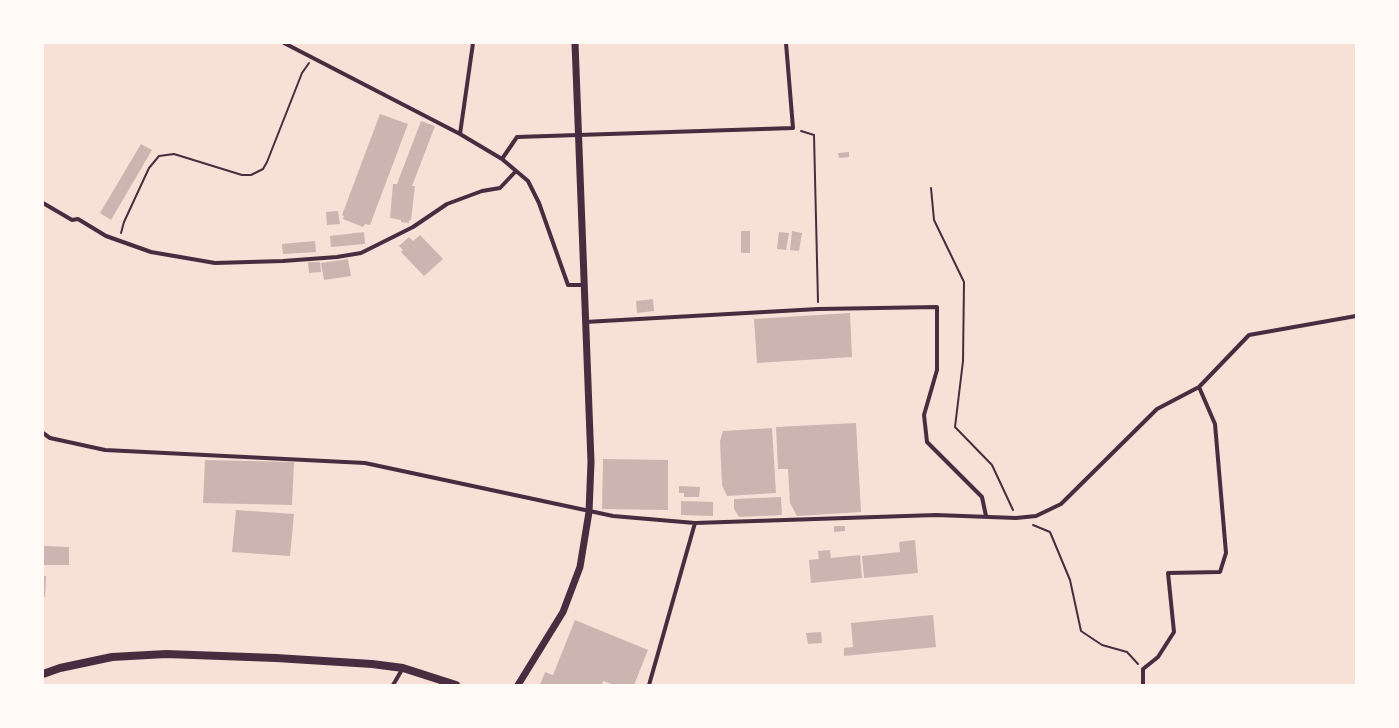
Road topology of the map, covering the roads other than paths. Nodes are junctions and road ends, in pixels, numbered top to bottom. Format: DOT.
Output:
graph roads {
  1 [pos="284,43"];
  2 [pos="473,43"];
  3 [pos="575,43"];
  4 [pos="786,43"];
  5 [pos="460,134"];
  6 [pos="578,136"];
  7 [pos="502,159"];
  8 [pos="516,171"];
  9 [pos="43,203"];
  10 [pos="583,285"];
  11 [pos="1356,316"];
  12 [pos="585,322"];
  13 [pos="1199,387"];
  14 [pos="43,434"];
  15 [pos="589,512"];
  16 [pos="986,516"];
  17 [pos="695,523"];
  18 [pos="403,668"];
  19 [pos="43,674"];
  20 [pos="393,685"];
  21 [pos="456,685"];
  22 [pos="518,685"];
  23 [pos="649,685"];
  24 [pos="1143,685"];
  1 -- 5 [label="street"];
  2 -- 5 [label="street"];
  3 -- 6 [label="street"];
  4 -- 6 [label="street"];
  5 -- 7 [label="street"];
  6 -- 7 [label="street"];
  6 -- 10 [label="street"];
  7 -- 8 [label="street"];
  8 -- 9 [label="street"];
  8 -- 10 [label="street"];
  10 -- 12 [label="street"];
  11 -- 13 [label="street"];
  12 -- 15 [label="street"];
  12 -- 16 [label="street"];
  13 -- 16 [label="street"];
  13 -- 24 [label="street"];
  14 -- 15 [label="street"];
  15 -- 17 [label="street"];
  15 -- 22 [label="street"];
  16 -- 17 [label="street"];
  17 -- 23 [label="street"];
  18 -- 19 [label="main road"];
  18 -- 20 [label="street"];
  18 -- 21 [label="main road"];
}
